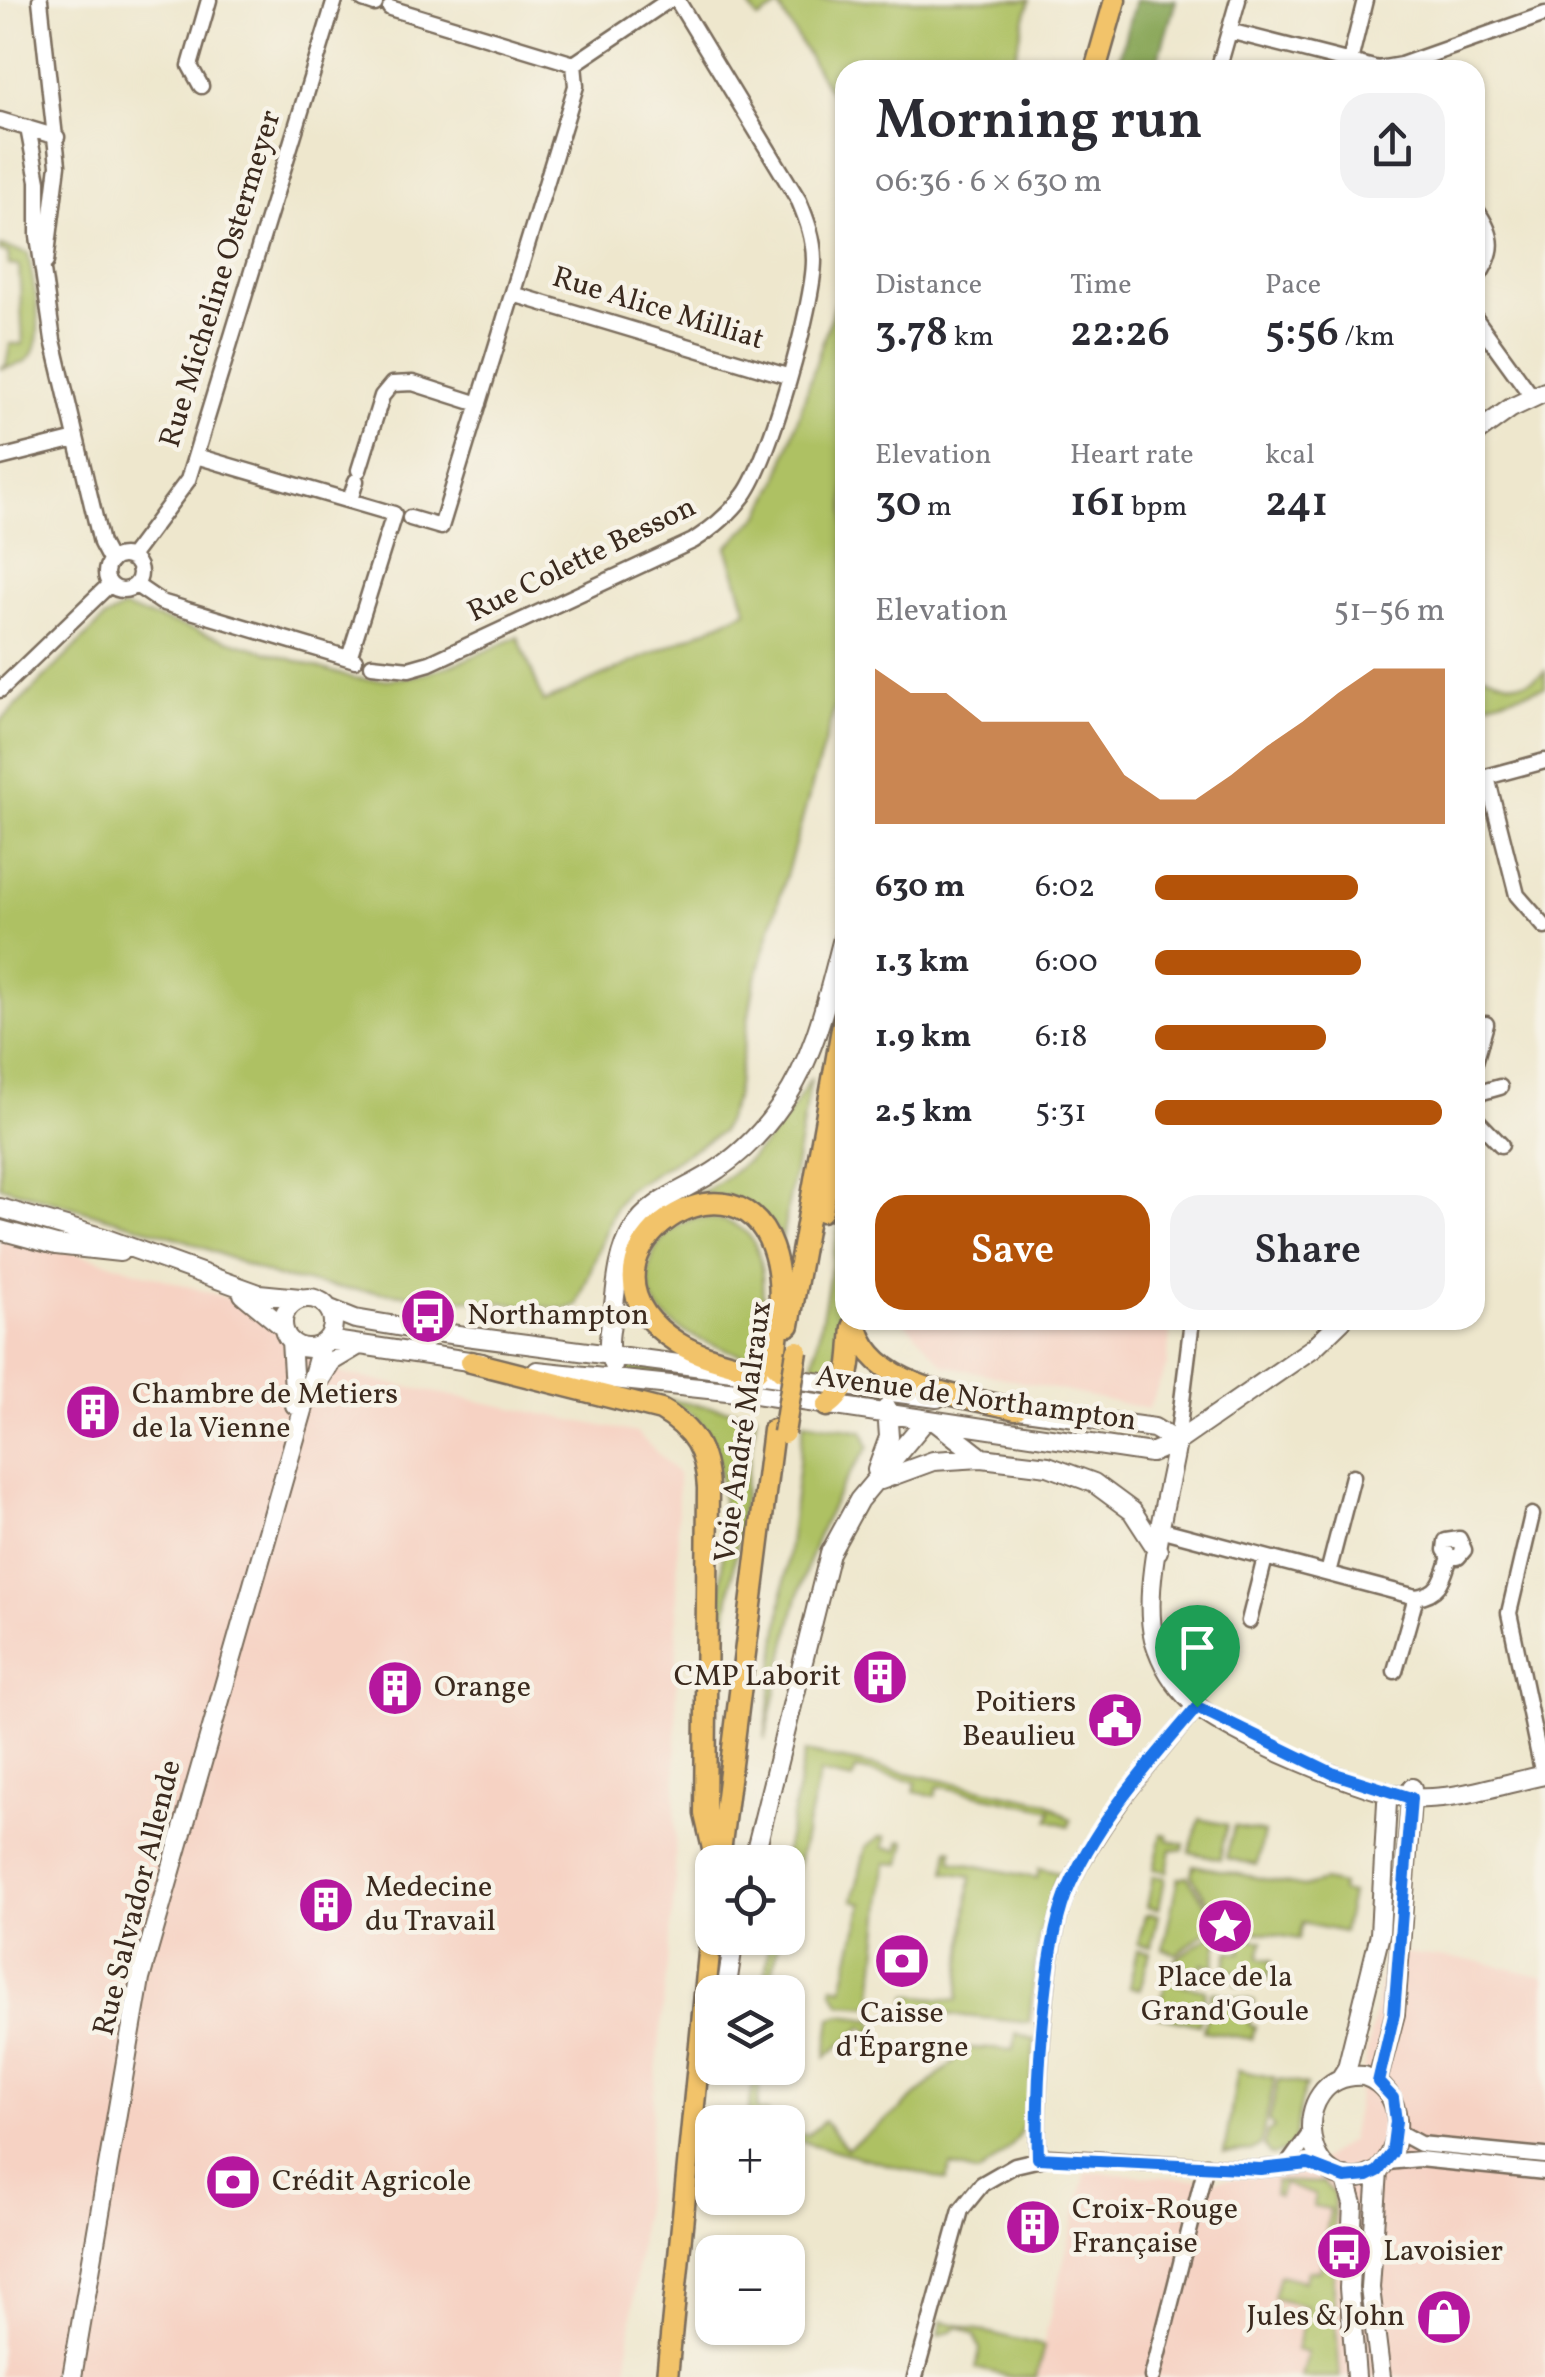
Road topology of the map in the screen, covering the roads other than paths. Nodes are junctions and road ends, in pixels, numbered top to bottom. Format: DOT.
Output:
graph roads {
  1 [pos="40,0"];
  2 [pos="209,0"];
  3 [pos="335,0"];
  4 [pos="669,0"];
  5 [pos="678,0"];
  6 [pos="1115,0"];
  7 [pos="1238,0"];
  8 [pos="1365,0"];
  9 [pos="376,4"];
  10 [pos="1545,14"];
  11 [pos="1229,31"];
  12 [pos="1098,60"];
  13 [pos="1221,60"];
  14 [pos="1331,60"];
  15 [pos="1350,60"];
  16 [pos="1415,60"];
  17 [pos="574,64"];
  18 [pos="201,86"];
  19 [pos="0,120"];
  20 [pos="28,128"];
  21 [pos="57,137"];
  22 [pos="1485,222"];
  23 [pos="1485,263"];
  24 [pos="44,279"];
  25 [pos="513,294"];
  26 [pos="1485,330"];
  27 [pos="787,376"];
  28 [pos="1539,395"];
  29 [pos="479,404"];
  30 [pos="1485,428"];
  31 [pos="76,439"];
  32 [pos="196,456"];
  33 [pos="0,458"];
  34 [pos="350,500"];
  35 [pos="402,516"];
  36 [pos="130,558"];
  37 [pos="111,562"];
  38 [pos="110,584"];
  39 [pos="136,584"];
  40 [pos="360,662"];
  41 [pos="0,690"];
  42 [pos="1545,761"];
  43 [pos="1485,777"];
  44 [pos="1485,791"];
  45 [pos="1545,926"];
  46 [pos="835,967"];
  47 [pos="1486,1024"];
  48 [pos="1485,1027"];
  49 [pos="835,1069"];
  50 [pos="1500,1087"];
  51 [pos="1485,1091"];
  52 [pos="835,1127"];
  53 [pos="1485,1128"];
  54 [pos="1501,1145"];
  55 [pos="0,1208"];
  56 [pos="0,1220"];
  57 [pos="0,1230"];
  58 [pos="104,1238"];
  59 [pos="160,1257"];
  60 [pos="226,1282"];
  61 [pos="300,1298"];
  62 [pos="330,1309"];
  63 [pos="853,1330"];
  64 [pos="859,1330"];
  65 [pos="1191,1330"];
  66 [pos="1332,1330"];
  67 [pos="287,1334"];
  68 [pos="325,1342"];
  69 [pos="359,1345"];
  70 [pos="608,1354"];
  71 [pos="785,1355"];
  72 [pos="471,1362"];
  73 [pos="757,1372"];
  74 [pos="624,1382"];
  75 [pos="846,1384"];
  76 [pos="879,1389"];
  77 [pos="827,1406"];
  78 [pos="1016,1409"];
  79 [pos="890,1416"];
  80 [pos="931,1421"];
  81 [pos="778,1432"];
  82 [pos="1177,1442"];
  83 [pos="982,1458"];
  84 [pos="1353,1476"];
  85 [pos="869,1486"];
  86 [pos="277,1499"];
  87 [pos="1532,1515"];
  88 [pos="1162,1530"];
  89 [pos="1159,1552"];
  90 [pos="1450,1556"];
  91 [pos="1265,1558"];
  92 [pos="1328,1573"];
  93 [pos="1416,1597"];
  94 [pos="1249,1621"];
  95 [pos="1395,1671"];
  96 [pos="1197,1707"];
  97 [pos="1544,1775"];
  98 [pos="1401,1793"];
  99 [pos="713,1845"];
  100 [pos="719,1845"];
  101 [pos="733,1845"];
  102 [pos="756,1845"];
  103 [pos="709,1955"];
  104 [pos="1340,2078"];
  105 [pos="1378,2082"];
  106 [pos="708,2085"];
  107 [pos="1311,2132"];
  108 [pos="1396,2132"];
  109 [pos="1545,2156"];
  110 [pos="1038,2158"];
  111 [pos="1288,2164"];
  112 [pos="1206,2165"];
  113 [pos="1383,2166"];
  114 [pos="1326,2168"];
  115 [pos="1545,2172"];
  116 [pos="1345,2178"];
  117 [pos="72,2377"];
  118 [pos="667,2377"];
  119 [pos="679,2377"];
  120 [pos="915,2377"];
  121 [pos="1152,2377"];
  122 [pos="1356,2377"];
  123 [pos="1378,2377"];
  1 -- 21 [label="street"];
  2 -- 18 [label="street"];
  3 -- 32 [label="street, Rue Micheline Ostermeyer"];
  4 -- 17 [label="street"];
  5 -- 27 [label="street, Rue Colette Besson"];
  6 -- 12 [label="main road"];
  7 -- 11 [label="street"];
  8 -- 15 [label="street"];
  9 -- 17 [label="street"];
  10 -- 16 [label="street"];
  11 -- 13 [label="street"];
  11 -- 14 [label="street"];
  17 -- 25 [label="street"];
  19 -- 20 [label="street"];
  20 -- 21 [label="street"];
  20 -- 24 [label="street"];
  21 -- 24 [label="street"];
  22 -- 23 [label="street"];
  24 -- 31 [label="street"];
  25 -- 27 [label="street, Rue Alice Milliat"];
  25 -- 29 [label="street"];
  26 -- 28 [label="street"];
  27 -- 40 [label="street, Rue Colette Besson"];
  28 -- 30 [label="street"];
  29 -- 34 [label="street"];
  29 -- 35 [label="street"];
  31 -- 33 [label="street"];
  31 -- 37 [label="street"];
  32 -- 34 [label="street"];
  32 -- 36 [label="street, Rue Micheline Ostermeyer"];
  34 -- 35 [label="street"];
  35 -- 40 [label="street"];
  36 -- 37 [label="street"];
  36 -- 39 [label="street"];
  37 -- 38 [label="street"];
  38 -- 39 [label="street"];
  38 -- 41 [label="street"];
  39 -- 40 [label="street, Rue Colette Besson"];
  42 -- 43 [label="street"];
  44 -- 45 [label="street"];
  46 -- 70 [label="street"];
  47 -- 48 [label="street"];
  49 -- 71 [label="main road, Voie André Malraux"];
  50 -- 51 [label="street"];
  52 -- 71 [label="main road, Voie André Malraux"];
  53 -- 54 [label="street"];
  55 -- 58 [label="street"];
  56 -- 58 [label="street"];
  57 -- 59 [label="street"];
  58 -- 59 [label="street"];
  59 -- 60 [label="street"];
  60 -- 61 [label="street"];
  60 -- 67 [label="street"];
  61 -- 62 [label="street"];
  61 -- 67 [label="street"];
  62 -- 68 [label="street"];
  62 -- 70 [label="street, Avenue de Northampton"];
  63 -- 75 [label="main road"];
  64 -- 78 [label="main road"];
  65 -- 82 [label="street"];
  66 -- 82 [label="street"];
  67 -- 68 [label="street"];
  67 -- 86 [label="street, Rue Salvador Allende"];
  68 -- 69 [label="street, Avenue de Northampton"];
  68 -- 86 [label="street, Rue Salvador Allende"];
  69 -- 72 [label="street, Avenue de Northampton"];
  69 -- 86 [label="street, Rue Salvador Allende"];
  70 -- 73 [label="street, Avenue de Northampton"];
  70 -- 74 [label="street"];
  71 -- 73 [label="main road"];
  71 -- 81 [label="main road, Voie André Malraux, bridge"];
  72 -- 74 [label="street, Avenue de Northampton"];
  72 -- 99 [label="main road"];
  73 -- 75 [label="street, Avenue de Northampton"];
  74 -- 77 [label="street, Avenue de Northampton"];
  75 -- 76 [label="street, Avenue de Northampton"];
  75 -- 77 [label="main road"];
  76 -- 78 [label="street, Avenue de Northampton"];
  76 -- 79 [label="street"];
  77 -- 79 [label="street, Avenue de Northampton"];
  78 -- 82 [label="street, Avenue de Northampton"];
  79 -- 80 [label="street, Avenue de Northampton"];
  79 -- 85 [label="street"];
  80 -- 82 [label="street, Avenue de Northampton"];
  80 -- 83 [label="street"];
  80 -- 85 [label="street"];
  81 -- 100 [label="main road, Voie André Malraux"];
  81 -- 101 [label="main road, Voie André Malraux"];
  82 -- 88 [label="street"];
  83 -- 85 [label="street"];
  83 -- 89 [label="street"];
  84 -- 92 [label="street"];
  85 -- 102 [label="street"];
  86 -- 117 [label="street, Rue Salvador Allende"];
  87 -- 97 [label="street"];
  88 -- 89 [label="street"];
  88 -- 91 [label="street"];
  89 -- 96 [label="street"];
  90 -- 93 [label="street"];
  91 -- 92 [label="street"];
  91 -- 94 [label="street"];
  92 -- 93 [label="street"];
  93 -- 95 [label="street"];
  96 -- 98 [label="street"];
  96 -- 110 [label="street"];
  97 -- 98 [label="street"];
  98 -- 104 [label="street"];
  98 -- 105 [label="street"];
  103 -- 118 [label="main road"];
  104 -- 105 [label="street"];
  104 -- 107 [label="street"];
  105 -- 108 [label="street"];
  106 -- 119 [label="main road"];
  107 -- 111 [label="street"];
  107 -- 114 [label="street"];
  108 -- 109 [label="street"];
  108 -- 113 [label="street"];
  110 -- 112 [label="street"];
  110 -- 120 [label="street"];
  111 -- 112 [label="street"];
  111 -- 114 [label="street"];
  112 -- 121 [label="street"];
  113 -- 115 [label="street"];
  113 -- 116 [label="street"];
  113 -- 123 [label="street"];
  114 -- 116 [label="street"];
  116 -- 122 [label="street"];
}
